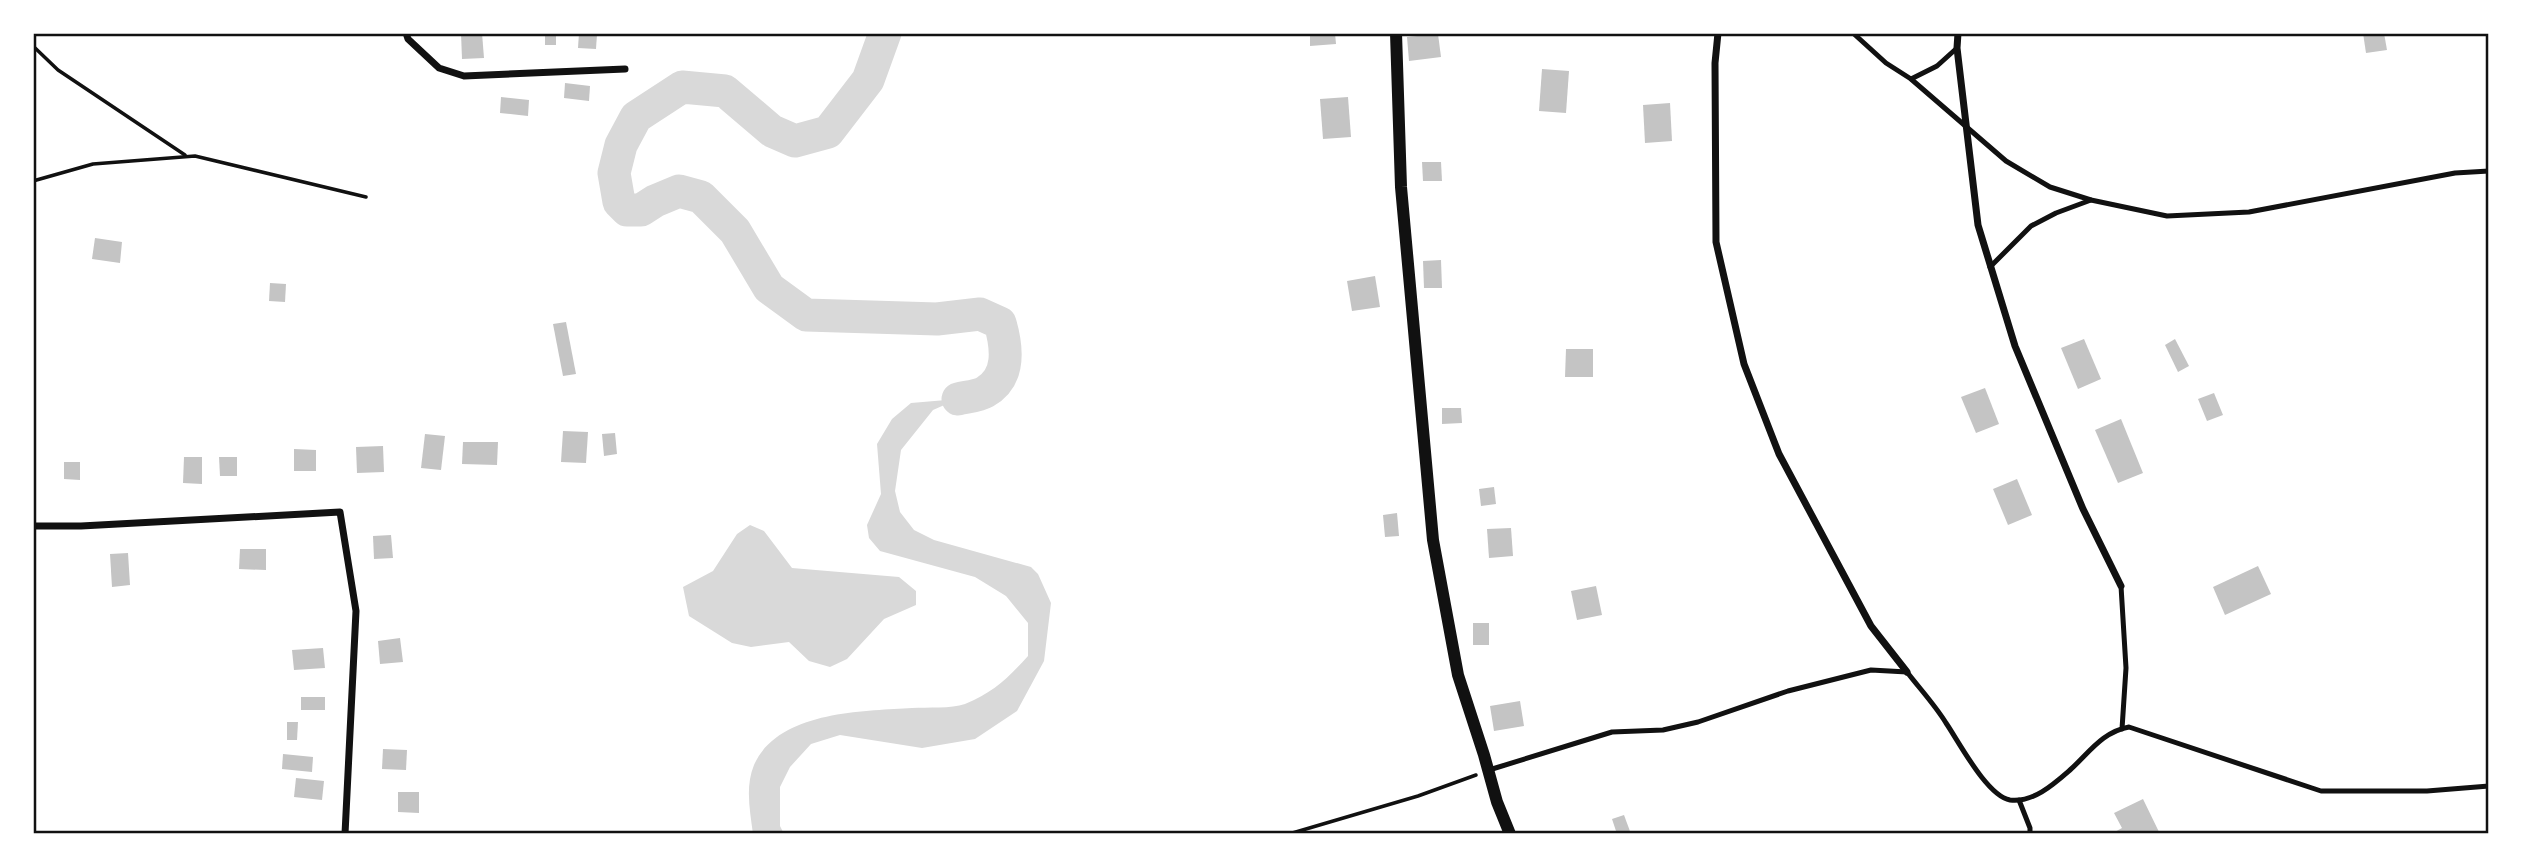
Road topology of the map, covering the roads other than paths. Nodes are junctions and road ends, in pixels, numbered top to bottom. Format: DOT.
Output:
graph roads {
  1 [pos="406,33"];
  2 [pos="1396,33"];
  3 [pos="1718,33"];
  4 [pos="1853,33"];
  5 [pos="1958,33"];
  6 [pos="1957,48"];
  7 [pos="625,69"];
  8 [pos="1911,79"];
  9 [pos="1965,125"];
  10 [pos="2489,171"];
  11 [pos="2091,200"];
  12 [pos="1990,267"];
  13 [pos="33,526"];
  14 [pos="2121,586"];
  15 [pos="1907,672"];
  16 [pos="2122,729"];
  17 [pos="1488,770"];
  18 [pos="2489,786"];
  19 [pos="2019,800"];
  20 [pos="345,834"];
  21 [pos="1510,834"];
  22 [pos="2030,834"];
  1 -- 7 [label="street"];
  2 -- 17 [label="street"];
  3 -- 15 [label="street"];
  4 -- 8 [label="lane"];
  5 -- 6 [label="street"];
  6 -- 8 [label="lane"];
  6 -- 9 [label="street"];
  8 -- 9 [label="lane"];
  9 -- 11 [label="lane"];
  9 -- 12 [label="street"];
  10 -- 11 [label="lane"];
  11 -- 12 [label="lane"];
  12 -- 14 [label="street"];
  13 -- 20 [label="street"];
  14 -- 16 [label="lane"];
  15 -- 17 [label="lane"];
  15 -- 19 [label="lane"];
  16 -- 18 [label="lane"];
  16 -- 19 [label="lane"];
  17 -- 21 [label="street"];
  19 -- 22 [label="lane"];
}
